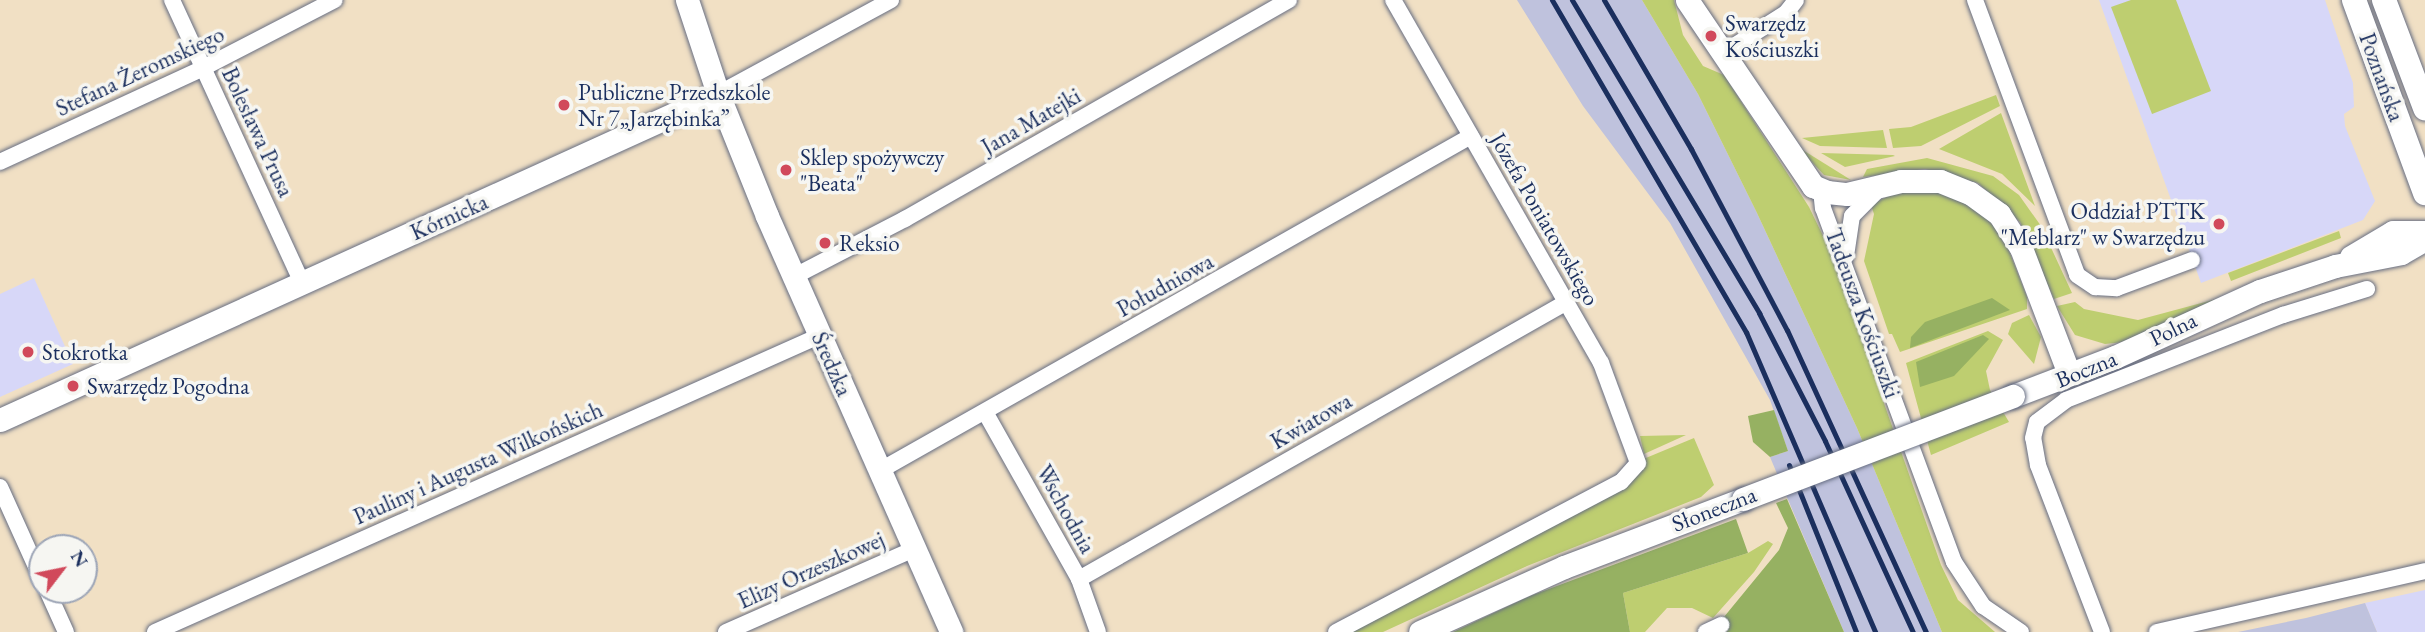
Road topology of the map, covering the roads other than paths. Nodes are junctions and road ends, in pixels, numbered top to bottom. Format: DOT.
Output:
graph roads {
  1 [pos="172,0"];
  2 [pos="335,0"];
  3 [pos="687,0"];
  4 [pos="891,0"];
  5 [pos="1289,0"];
  6 [pos="1394,0"];
  7 [pos="1687,0"];
  8 [pos="1796,0"];
  9 [pos="1975,0"];
  10 [pos="2354,0"];
  11 [pos="2384,0"];
  12 [pos="1723,53"];
  13 [pos="204,68"];
  14 [pos="718,94"];
  15 [pos="2425,108"];
  16 [pos="1471,136"];
  17 [pos="0,162"];
  18 [pos="1885,185"];
  19 [pos="1821,190"];
  20 [pos="2425,193"];
  21 [pos="2425,232"];
  22 [pos="2425,239"];
  23 [pos="2192,260"];
  24 [pos="1847,265"];
  25 [pos="2335,266"];
  26 [pos="793,277"];
  27 [pos="302,283"];
  28 [pos="2273,287"];
  29 [pos="2367,289"];
  30 [pos="1565,303"];
  31 [pos="2283,315"];
  32 [pos="819,336"];
  33 [pos="2069,374"];
  34 [pos="2013,396"];
  35 [pos="985,412"];
  36 [pos="0,420"];
  37 [pos="879,471"];
  38 [pos="0,487"];
  39 [pos="28,549"];
  40 [pos="914,549"];
  41 [pos="2425,571"];
  42 [pos="1079,579"];
  43 [pos="53,604"];
  44 [pos="66,632"];
  45 [pos="155,632"];
  46 [pos="726,632"];
  47 [pos="951,632"];
  48 [pos="1098,632"];
  49 [pos="1336,632"];
  50 [pos="1420,632"];
  51 [pos="2021,632"];
  52 [pos="2102,632"];
  53 [pos="2157,632"];
  1 -- 13 [label="street, Bolesława Prusa"];
  2 -- 13 [label="street, Stefana Żeromskiego"];
  3 -- 14 [label="street, Średzka"];
  4 -- 14 [label="street, Kórnicka"];
  5 -- 26 [label="street, Jana Matejki"];
  6 -- 16 [label="street, Józefa Poniatowskiego"];
  7 -- 12 [label="street, Tadeusza Kościuszki"];
  8 -- 12 [label="street"];
  9 -- 23 [label="street"];
  10 -- 20 [label="main road, Poznańska"];
  11 -- 15 [label="main road, Poznańska"];
  12 -- 19 [label="street, Tadeusza Kościuszki"];
  13 -- 17 [label="street, Stefana Żeromskiego"];
  13 -- 27 [label="street, Bolesława Prusa"];
  14 -- 26 [label="street, Średzka"];
  14 -- 27 [label="street, Kórnicka"];
  16 -- 30 [label="street, Józefa Poniatowskiego"];
  16 -- 35 [label="street, Południowa"];
  18 -- 19 [label="street"];
  18 -- 24 [label="street"];
  18 -- 33 [label="street"];
  19 -- 24 [label="street, Tadeusza Kościuszki"];
  21 -- 25 [label="street, Polna"];
  22 -- 25 [label="street, Polna"];
  24 -- 51 [label="street, Tadeusza Kościuszki"];
  25 -- 28 [label="street, Polna"];
  26 -- 32 [label="street, Średzka"];
  27 -- 36 [label="street, Kórnicka"];
  28 -- 31 [label="street"];
  28 -- 33 [label="street, Polna"];
  29 -- 31 [label="street, Boczna"];
  30 -- 42 [label="street, Kwiatowa"];
  30 -- 49 [label="street, Józefa Poniatowskiego"];
  31 -- 52 [label="street, Boczna"];
  32 -- 37 [label="street, Średzka"];
  32 -- 45 [label="street, Pauliny i Augusta Wilkońskich"];
  33 -- 34 [label="street, Polna"];
  34 -- 50 [label="street, Słoneczna, bridge"];
  35 -- 37 [label="street, Południowa"];
  35 -- 42 [label="street, Wschodnia"];
  37 -- 40 [label="street, Średzka"];
  38 -- 39 [label="street"];
  40 -- 46 [label="street, Elizy Orzeszkowej"];
  40 -- 47 [label="street, Średzka"];
  41 -- 53 [label="street"];
  42 -- 48 [label="street, Wschodnia"];
  43 -- 44 [label="street"];
}
